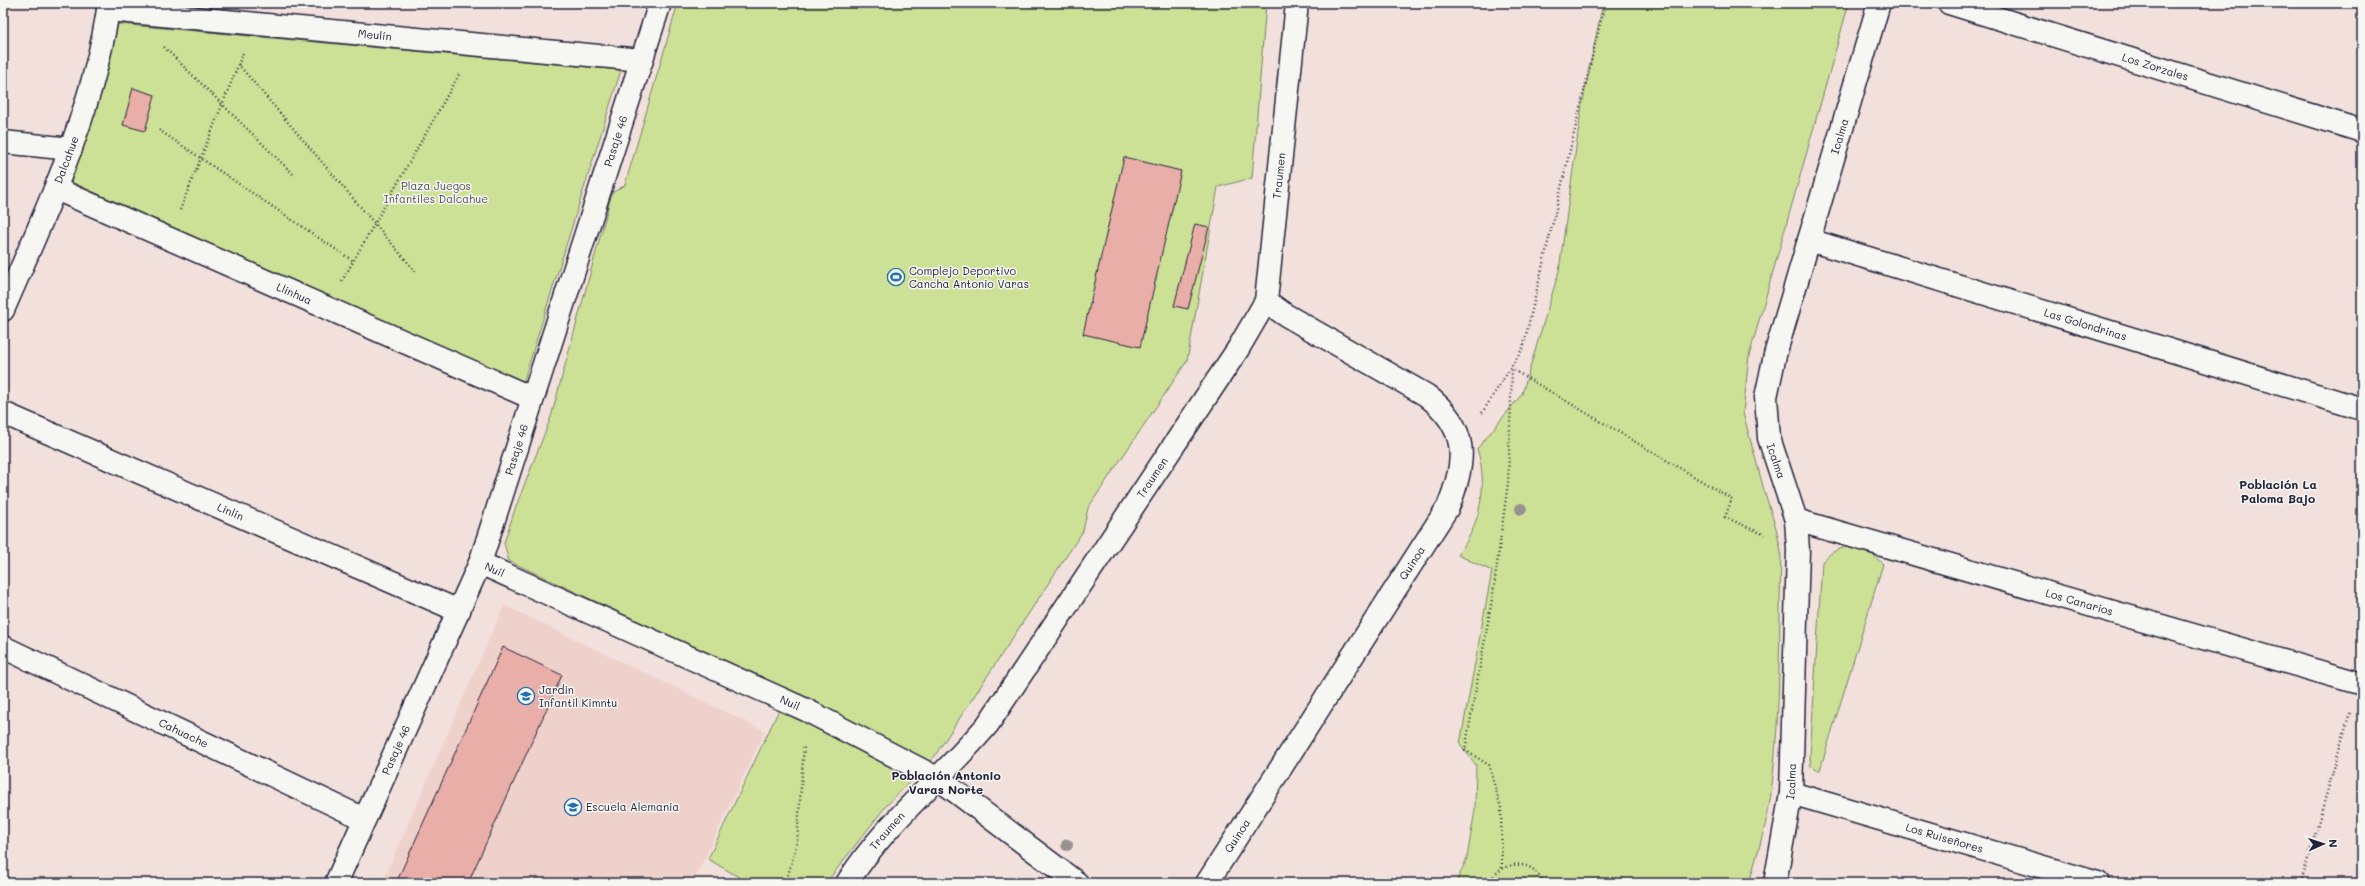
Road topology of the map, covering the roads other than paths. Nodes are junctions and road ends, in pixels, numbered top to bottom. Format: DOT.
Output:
graph roads {
  1 [pos="660,3"];
  2 [pos="1297,3"];
  3 [pos="1879,3"];
  4 [pos="1949,3"];
  5 [pos="108,7"];
  6 [pos="642,60"];
  7 [pos="2362,131"];
  8 [pos="3,142"];
  9 [pos="71,148"];
  10 [pos="56,189"];
  11 [pos="1810,240"];
  12 [pos="1266,301"];
  13 [pos="3,310"];
  14 [pos="532,398"];
  15 [pos="2362,409"];
  16 [pos="3,413"];
  17 [pos="1796,520"];
  18 [pos="480,563"];
  19 [pos="459,611"];
  20 [pos="4,650"];
  21 [pos="2360,683"];
  22 [pos="939,779"];
  23 [pos="1791,793"];
  24 [pos="364,819"];
  25 [pos="336,883"];
  26 [pos="848,883"];
  27 [pos="1077,883"];
  28 [pos="1207,883"];
  29 [pos="1775,883"];
  30 [pos="2098,883"];
  1 -- 6 [label="street, Pasaje 46"];
  2 -- 12 [label="street, Traumen"];
  3 -- 11 [label="street, Icalma"];
  4 -- 7 [label="street, Los Zorzales"];
  5 -- 6 [label="street, Meulín"];
  5 -- 9 [label="street, Dalcahue"];
  6 -- 14 [label="street, Pasaje 46"];
  8 -- 9 [label="street"];
  9 -- 10 [label="street, Dalcahue"];
  10 -- 13 [label="street, Dalcahue"];
  10 -- 14 [label="street, Llinhua"];
  11 -- 15 [label="street, Las Golondrinas"];
  11 -- 17 [label="street, Icalma"];
  12 -- 22 [label="street, Traumen"];
  12 -- 28 [label="street, Quinoa"];
  14 -- 18 [label="street, Pasaje 46"];
  16 -- 19 [label="street, Linlín"];
  17 -- 21 [label="street, Los Canarios"];
  17 -- 23 [label="street, Icalma"];
  18 -- 19 [label="street, Pasaje 46"];
  18 -- 22 [label="street, Nuil"];
  19 -- 24 [label="street, Pasaje 46"];
  20 -- 24 [label="street, Cahuache"];
  22 -- 26 [label="street, Traumen"];
  22 -- 27 [label="street, Nuil"];
  23 -- 29 [label="street, Icalma"];
  23 -- 30 [label="street, Los Ruiseñores"];
  24 -- 25 [label="street, Pasaje 46"];
}
